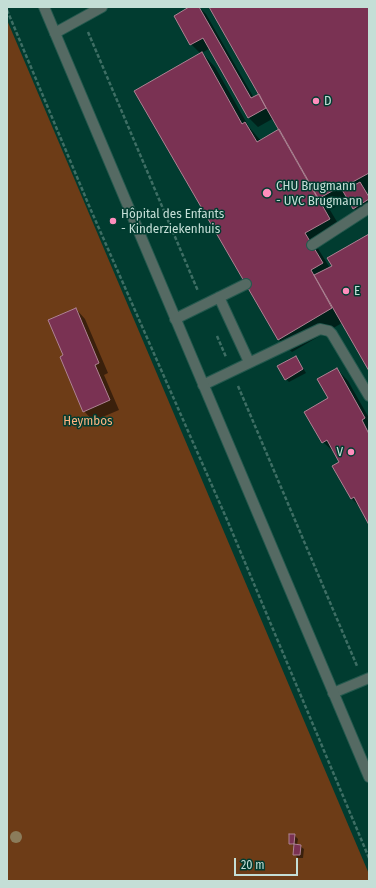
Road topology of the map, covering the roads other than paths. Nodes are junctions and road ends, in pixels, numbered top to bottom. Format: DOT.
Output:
graph roads {
  1 [pos="44,7"];
  2 [pos="102,7"];
  3 [pos="55,33"];
  4 [pos="369,208"];
  5 [pos="312,245"];
  6 [pos="246,284"];
  7 [pos="219,297"];
  8 [pos="175,319"];
  9 [pos="249,362"];
  10 [pos="203,385"];
  11 [pos="369,396"];
  12 [pos="366,679"];
  13 [pos="333,693"];
  14 [pos="369,777"];
  1 -- 3 [label="street"];
  2 -- 3 [label="street"];
  3 -- 8 [label="street"];
  4 -- 5 [label="street"];
  6 -- 7 [label="street"];
  7 -- 8 [label="street"];
  7 -- 9 [label="street"];
  8 -- 10 [label="street"];
  9 -- 10 [label="street"];
  9 -- 11 [label="street"];
  10 -- 13 [label="street"];
  12 -- 13 [label="street"];
  13 -- 14 [label="street"];
}
